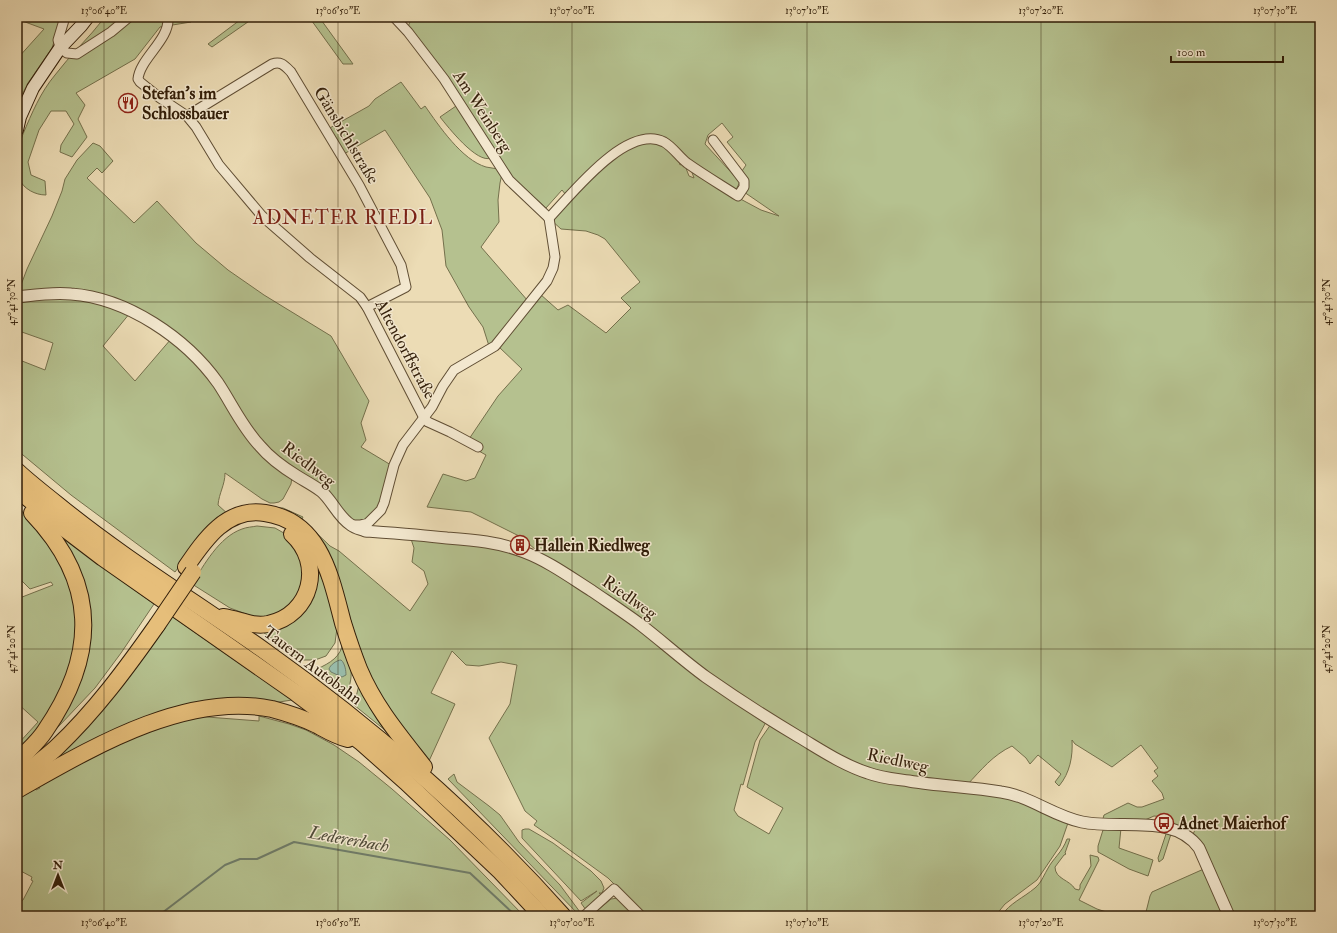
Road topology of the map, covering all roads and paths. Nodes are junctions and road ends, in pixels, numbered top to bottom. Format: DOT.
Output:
graph roads {
  1 [pos="65,17"];
  2 [pos="88,17"];
  3 [pos="129,17"];
  4 [pos="394,17"];
  5 [pos="171,18"];
  6 [pos="60,48"];
  7 [pos="187,116"];
  8 [pos="17,130"];
  9 [pos="713,140"];
  10 [pos="549,218"];
  11 [pos="17,298"];
  12 [pos="367,307"];
  13 [pos="424,418"];
  14 [pos="478,447"];
  15 [pos="17,471"];
  16 [pos="17,490"];
  17 [pos="350,525"];
  18 [pos="189,570"];
  19 [pos="214,616"];
  20 [pos="153,622"];
  21 [pos="361,742"];
  22 [pos="17,762"];
  23 [pos="17,769"];
  24 [pos="17,779"];
  25 [pos="430,783"];
  26 [pos="17,790"];
  27 [pos="586,914"];
  28 [pos="542,916"];
  29 [pos="563,916"];
  30 [pos="641,916"];
  31 [pos="1229,916"];
  1 -- 6 [label="street"];
  2 -- 6 [label="main road"];
  3 -- 6 [label="street"];
  4 -- 10 [label="street, Am Weinberg"];
  5 -- 7 [label="street, Altendorffstraße"];
  6 -- 8 [label="main road"];
  7 -- 12 [label="street, Altendorffstraße"];
  7 -- 12 [label="street, Gänsbichlstraße"];
  9 -- 10 [label="street"];
  10 -- 13 [label="street"];
  11 -- 17 [label="street, Riedlweg"];
  12 -- 13 [label="street, Altendorffstraße"];
  13 -- 14 [label="street"];
  13 -- 17 [label="street"];
  15 -- 19 [label="highway, Tauern Autobahn"];
  16 -- 21 [label="highway, Tauern Autobahn"];
  16 -- 22 [label="highway"];
  17 -- 31 [label="street, Riedlweg"];
  18 -- 19 [label="highway"];
  18 -- 20 [label="highway"];
  18 -- 25 [label="highway"];
  19 -- 25 [label="highway, Tauern Autobahn"];
  20 -- 23 [label="highway"];
  20 -- 24 [label="highway"];
  21 -- 26 [label="highway"];
  21 -- 28 [label="highway, Tauern Autobahn"];
  25 -- 29 [label="highway, Tauern Autobahn"];
  27 -- 30 [label="street"];
}
